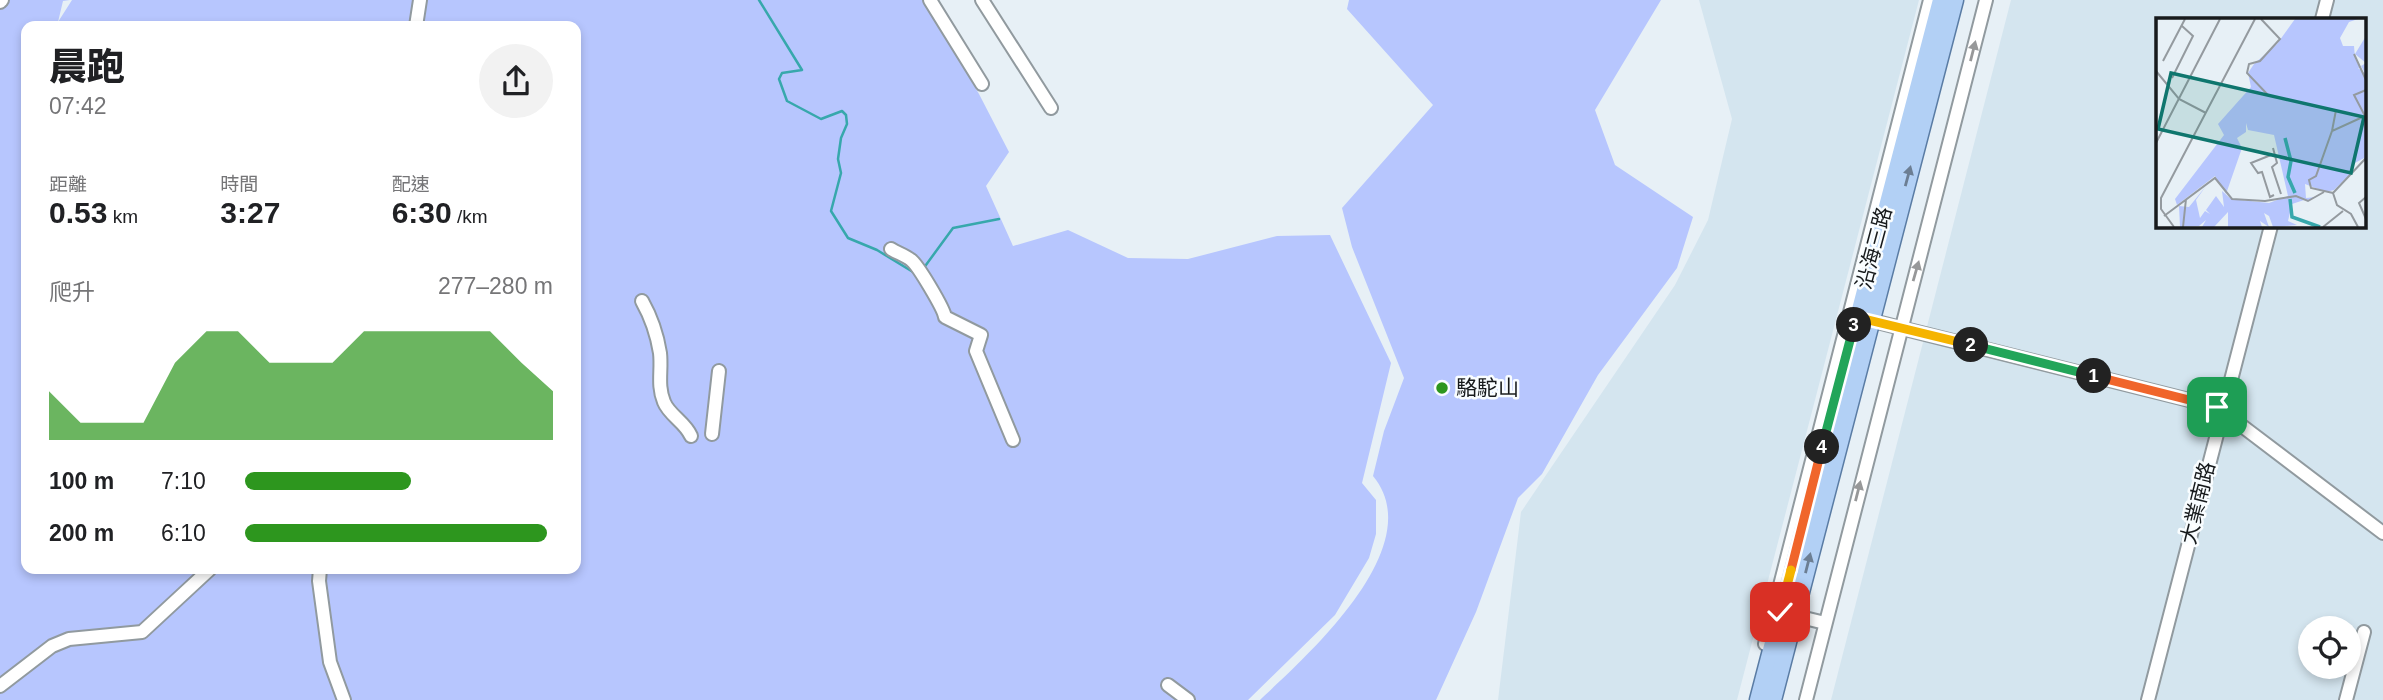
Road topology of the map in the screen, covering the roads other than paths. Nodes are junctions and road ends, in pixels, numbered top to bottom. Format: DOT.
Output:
graph roads {
  1 [pos="420,0"];
  2 [pos="930,0"];
  3 [pos="982,0"];
  4 [pos="1930,0"];
  5 [pos="1941,0"];
  6 [pos="1955,0"];
  7 [pos="1986,0"];
  8 [pos="2327,0"];
  9 [pos="2322,18"];
  10 [pos="417,21"];
  11 [pos="1928,53"];
  12 [pos="982,84"];
  13 [pos="1051,108"];
  14 [pos="1903,146"];
  15 [pos="2270,228"];
  16 [pos="891,250"];
  17 [pos="1874,255"];
  18 [pos="642,300"];
  19 [pos="1858,318"];
  20 [pos="1901,327"];
  21 [pos="719,371"];
  22 [pos="2221,409"];
  23 [pos="712,434"];
  24 [pos="691,436"];
  25 [pos="1013,440"];
  26 [pos="1813,492"];
  27 [pos="2383,533"];
  28 [pos="205,574"];
  29 [pos="321,574"];
  30 [pos="1782,613"];
  31 [pos="1825,623"];
  32 [pos="2364,632"];
  33 [pos="1168,685"];
  34 [pos="0,686"];
  35 [pos="344,700"];
  36 [pos="1188,700"];
  37 [pos="1751,700"];
  38 [pos="1758,700"];
  39 [pos="1773,700"];
  40 [pos="1806,700"];
  41 [pos="2148,700"];
  42 [pos="2346,700"];
  1 -- 10 [label="street"];
  2 -- 12 [label="street"];
  3 -- 13 [label="street"];
  4 -- 11 [label="street, 沿海三路"];
  5 -- 11 [label="main road, 沿海三路"];
  6 -- 11 [label="main road, 沿海三路"];
  20 -- 7 [label="street, one-way"];
  8 -- 9 [label="street"];
  11 -- 14 [label="main road, 沿海三路"];
  11 -- 14 [label="street, 沿海三路"];
  14 -- 17 [label="main road, 沿海三路"];
  14 -- 17 [label="street, 沿海三路"];
  15 -- 22 [label="street, 大業南路"];
  16 -- 25 [label="street"];
  17 -- 19 [label="main road, 沿海三路"];
  17 -- 19 [label="street, 沿海三路"];
  18 -- 24 [label="street"];
  19 -- 20 [label="street"];
  19 -- 26 [label="main road, 沿海三路"];
  19 -- 26 [label="street, 沿海三路"];
  20 -- 22 [label="street"];
  31 -- 20 [label="street, one-way"];
  21 -- 23 [label="street"];
  22 -- 27 [label="street"];
  22 -- 41 [label="street, 大業南路"];
  26 -- 30 [label="main road, 沿海三路"];
  26 -- 30 [label="street, 沿海三路"];
  28 -- 34 [label="street"];
  29 -- 35 [label="street"];
  30 -- 31 [label="street"];
  30 -- 37 [label="street, 沿海三路"];
  30 -- 38 [label="main road, 沿海三路"];
  30 -- 39 [label="main road, 沿海三路"];
  31 -- 40 [label="street"];
  32 -- 42 [label="street"];
  33 -- 36 [label="street"];
}
